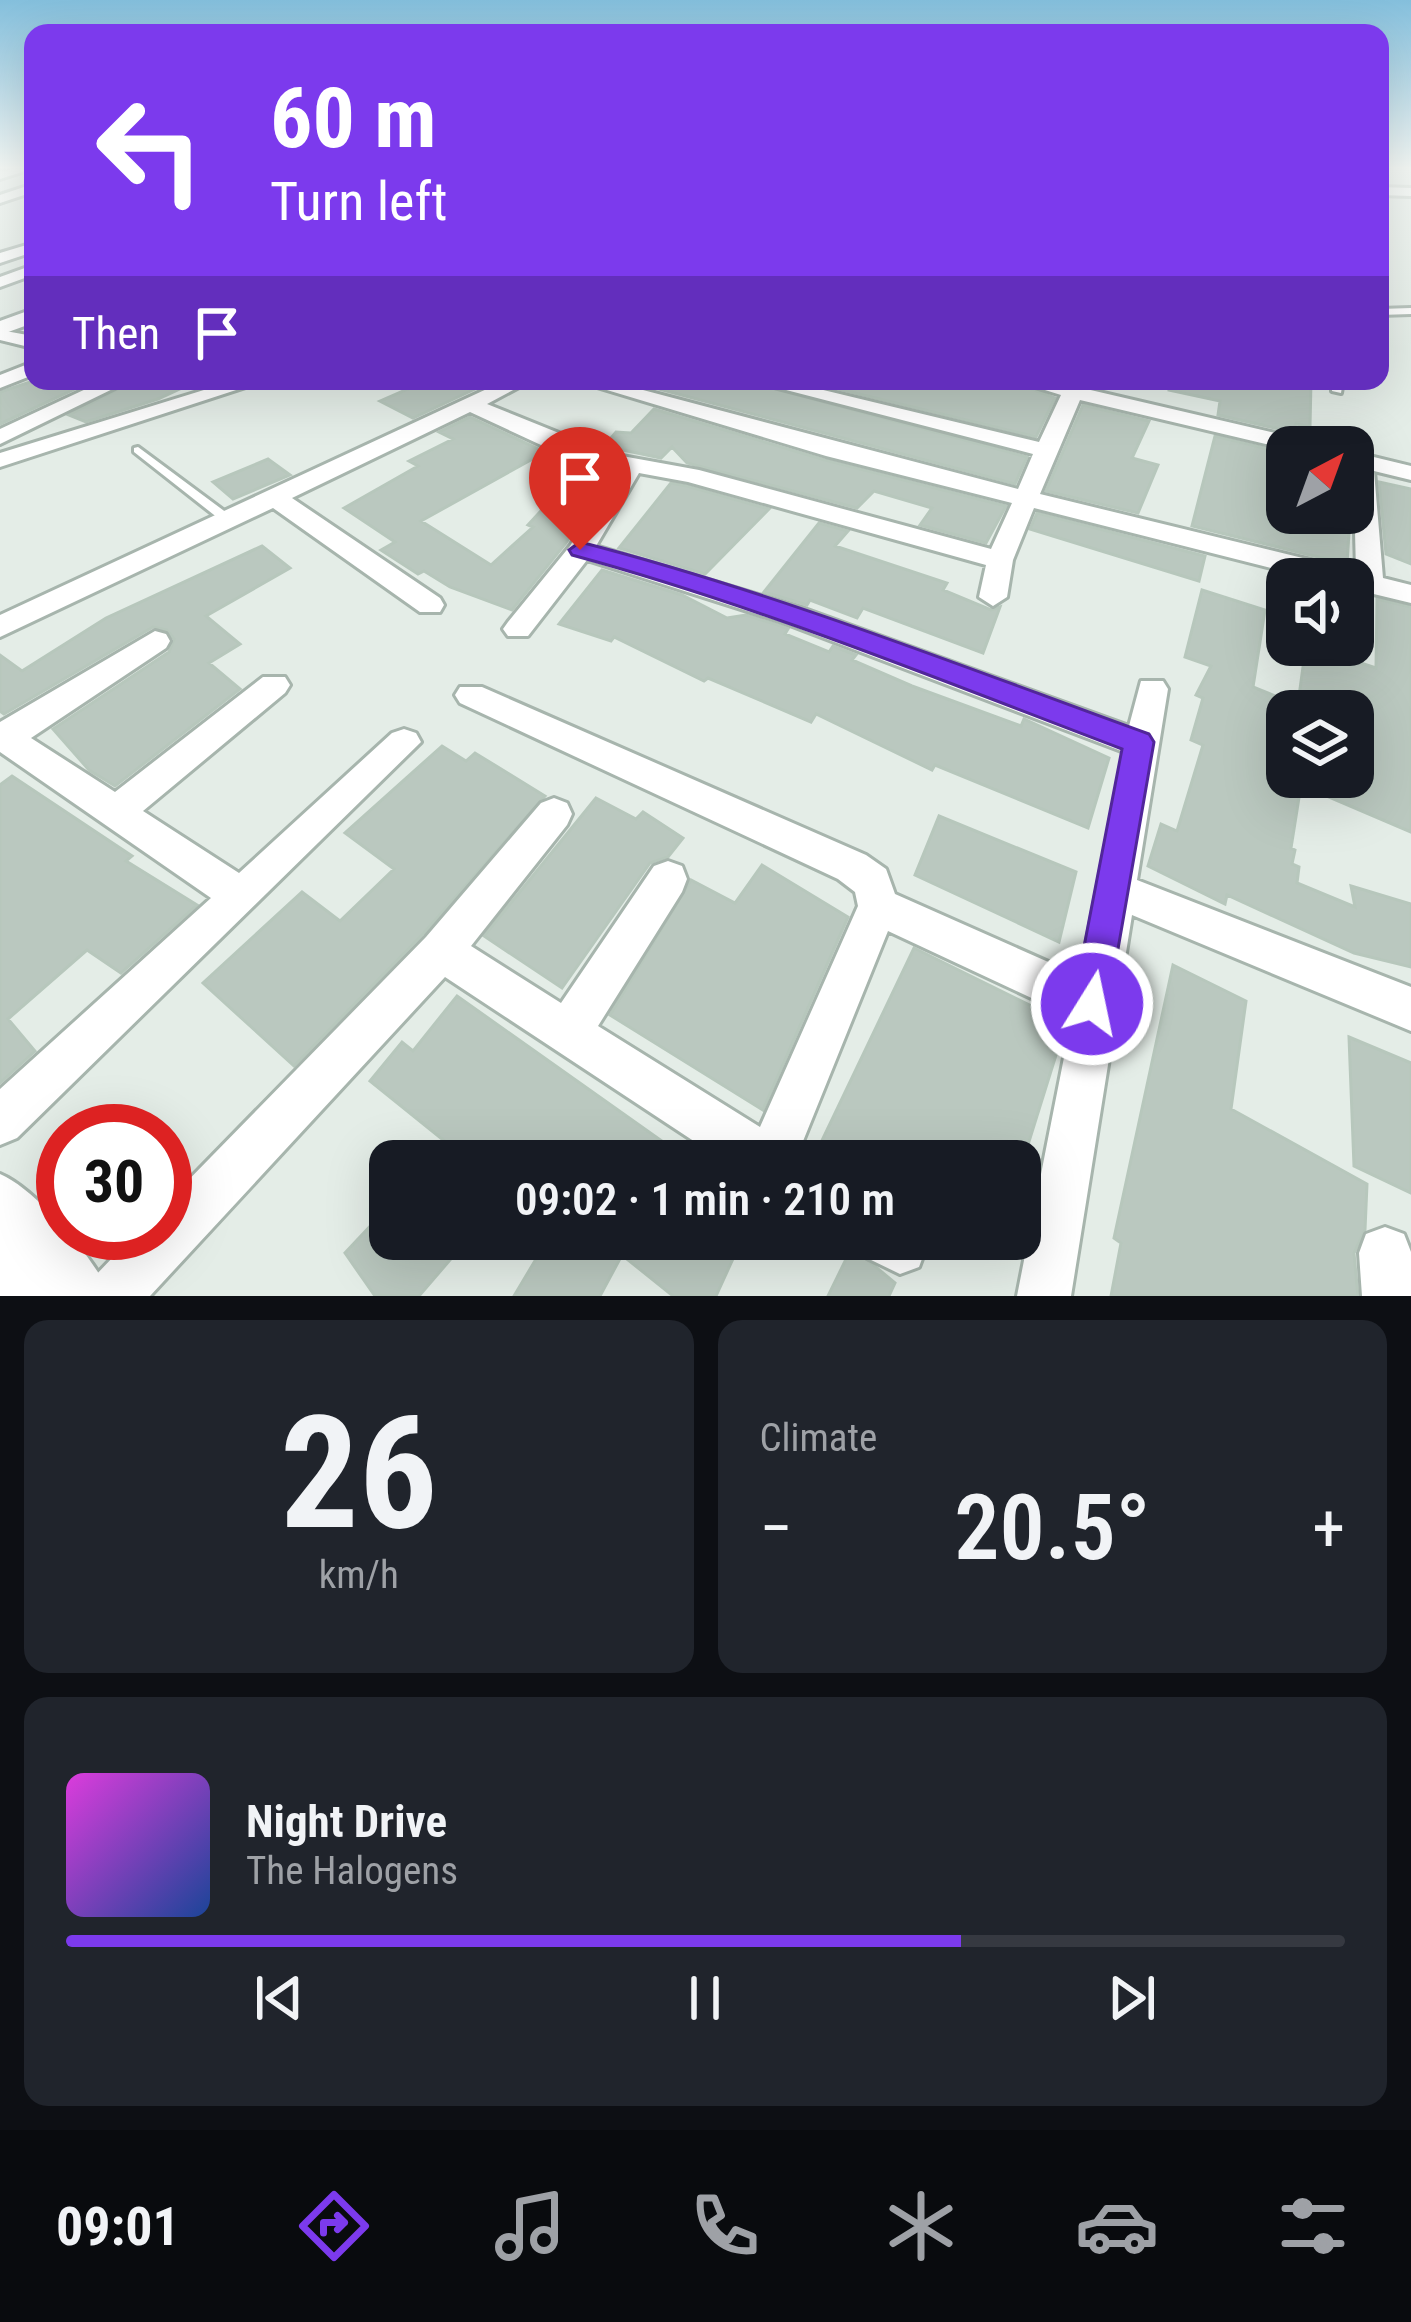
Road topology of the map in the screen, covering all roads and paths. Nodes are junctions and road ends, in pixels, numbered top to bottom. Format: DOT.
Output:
graph roads {
  1 [pos="100,390"];
  2 [pos="211,390"];
  3 [pos="225,390"];
  4 [pos="500,390"];
  5 [pos="614,390"];
  6 [pos="798,390"];
  7 [pos="1067,390"];
  8 [pos="219,392"];
  9 [pos="1073,392"];
  10 [pos="469,404"];
  11 [pos="0,437"];
  12 [pos="1266,438"];
  13 [pos="138,450"];
  14 [pos="1046,450"];
  15 [pos="0,460"];
  16 [pos="1374,464"];
  17 [pos="632,466"];
  18 [pos="1411,473"];
  19 [pos="275,498"];
  20 [pos="1024,499"];
  21 [pos="227,519"];
  22 [pos="580,550"];
  23 [pos="1270,558"];
  24 [pos="1000,560"];
  25 [pos="1374,583"];
  26 [pos="1411,594"];
  27 [pos="992,597"];
  28 [pos="430,605"];
  29 [pos="0,627"];
  30 [pos="518,629"];
  31 [pos="155,641"];
  32 [pos="274,685"];
  33 [pos="1151,689"];
  34 [pos="471,695"];
  35 [pos="3,737"];
  36 [pos="404,742"];
  37 [pos="1138,742"];
  38 [pos="116,812"];
  39 [pos="554,814"];
  40 [pos="668,879"];
  41 [pos="1113,890"];
  42 [pos="241,896"];
  43 [pos="878,906"];
  44 [pos="441,950"];
  45 [pos="1092,1004"];
  46 [pos="1411,1010"];
  47 [pos="568,1032"];
  48 [pos="0,1121"];
  49 [pos="736,1140"];
  50 [pos="778,1140"];
  51 [pos="0,1205"];
  52 [pos="0,1286"];
  53 [pos="8,1296"];
  54 [pos="78,1296"];
  55 [pos="113,1296"];
  56 [pos="1044,1296"];
  1 -- 11 [label="street"];
  2 -- 8 [label="street"];
  3 -- 8 [label="street"];
  4 -- 10 [label="street"];
  5 -- 20 [label="street"];
  6 -- 14 [label="street"];
  7 -- 9 [label="street"];
  8 -- 15 [label="street"];
  9 -- 12 [label="street"];
  9 -- 14 [label="street"];
  10 -- 17 [label="street"];
  10 -- 19 [label="street"];
  13 -- 21 [label="lane"];
  14 -- 20 [label="street"];
  16 -- 18 [label="street"];
  17 -- 22 [label="street"];
  17 -- 24 [label="street"];
  19 -- 21 [label="street"];
  19 -- 28 [label="street"];
  20 -- 23 [label="street"];
  20 -- 24 [label="street"];
  21 -- 29 [label="street"];
  22 -- 30 [label="street"];
  22 -- 37 [label="street"];
  24 -- 27 [label="street"];
  25 -- 26 [label="street"];
  31 -- 35 [label="street"];
  32 -- 38 [label="street"];
  33 -- 37 [label="street"];
  34 -- 43 [label="street"];
  35 -- 38 [label="street"];
  36 -- 42 [label="street"];
  37 -- 41 [label="street"];
  38 -- 42 [label="street"];
  39 -- 44 [label="street"];
  40 -- 47 [label="street"];
  41 -- 45 [label="street"];
  41 -- 46 [label="street"];
  42 -- 48 [label="street"];
  43 -- 45 [label="street"];
  43 -- 50 [label="street"];
  44 -- 47 [label="street"];
  44 -- 55 [label="street"];
  45 -- 56 [label="street"];
  47 -- 49 [label="street"];
  51 -- 54 [label="street"];
  52 -- 53 [label="street"];
}
